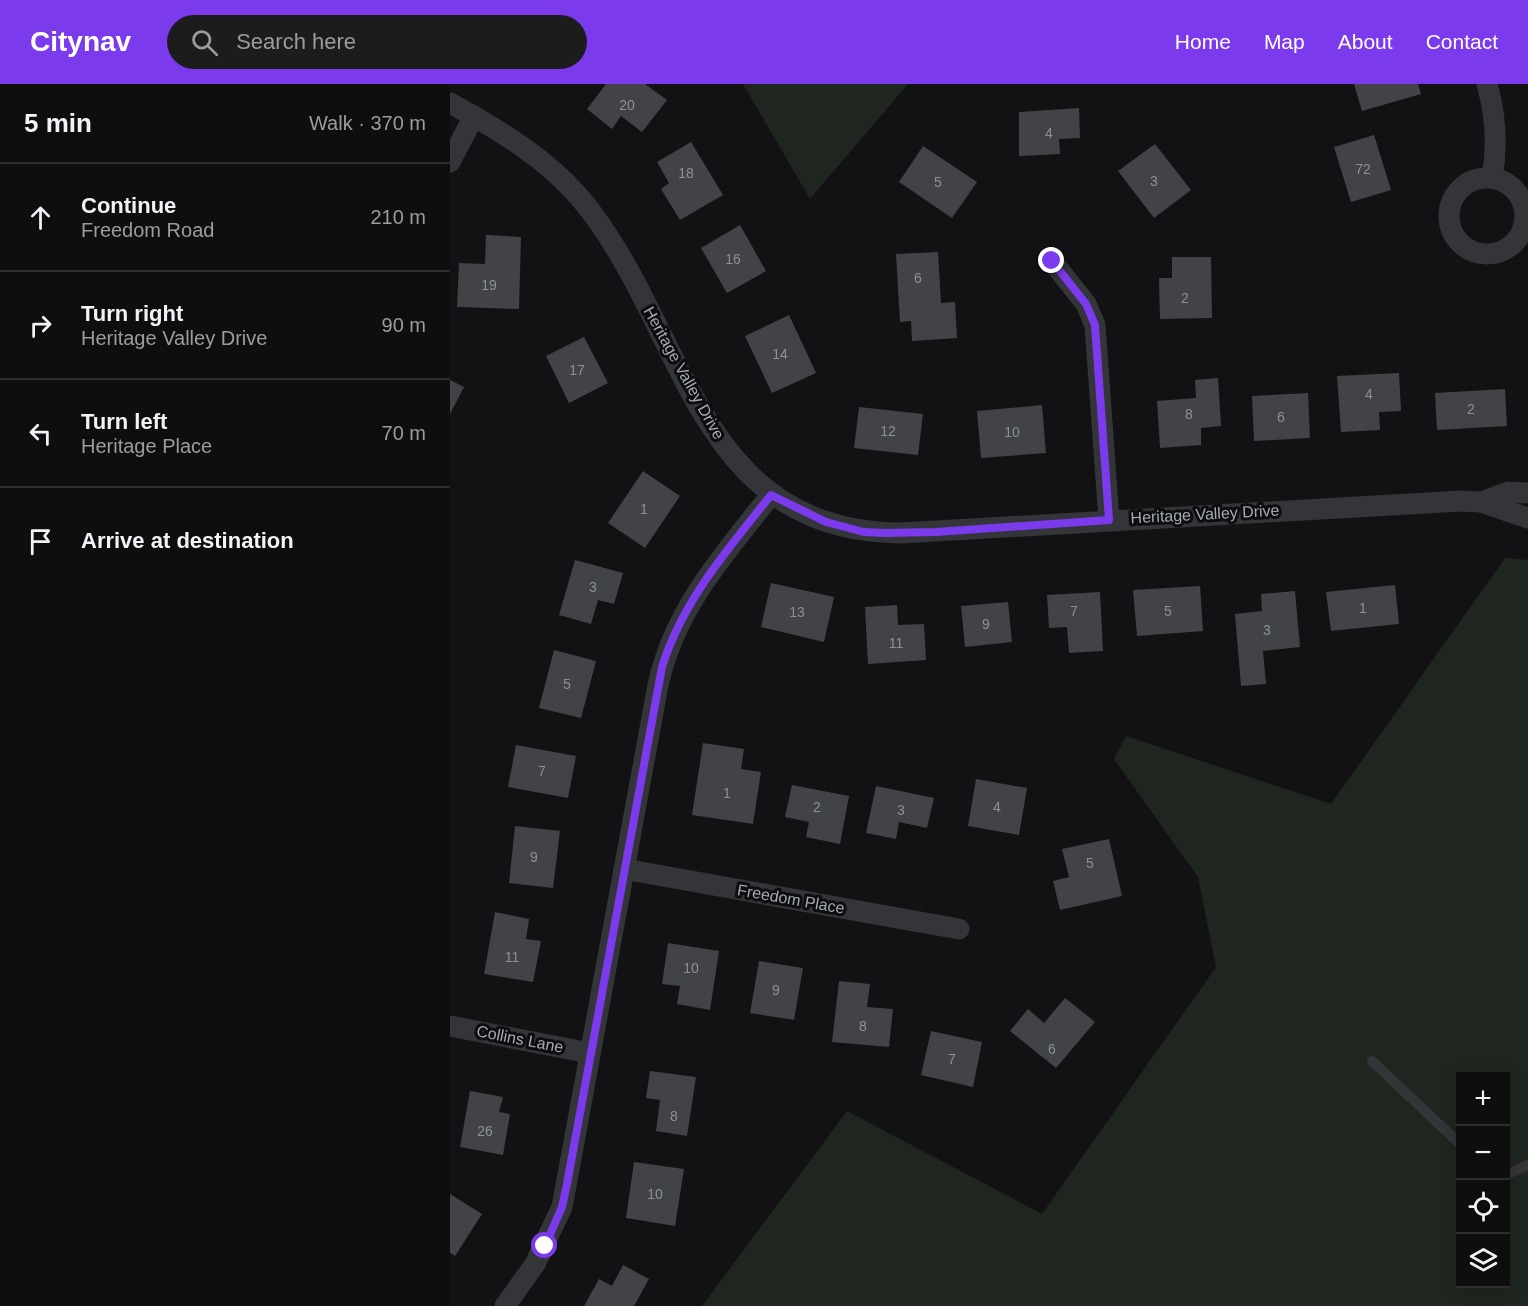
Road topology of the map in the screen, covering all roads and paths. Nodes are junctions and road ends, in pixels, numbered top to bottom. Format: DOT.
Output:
graph roads {
  1 [pos="1487,84"];
  2 [pos="450,103"];
  3 [pos="474,116"];
  4 [pos="450,162"];
  5 [pos="1492,178"];
  6 [pos="1052,261"];
  7 [pos="1528,493"];
  8 [pos="771,495"];
  9 [pos="1481,502"];
  10 [pos="1528,518"];
  11 [pos="1109,520"];
  12 [pos="624,869"];
  13 [pos="959,929"];
  14 [pos="450,1026"];
  15 [pos="590,1053"];
  16 [pos="1372,1061"];
  17 [pos="1456,1139"];
  18 [pos="1528,1166"];
  19 [pos="1510,1173"];
  20 [pos="505,1306"];
  1 -- 5 [label="street"];
  2 -- 3 [label="street, Heritage Valley Drive"];
  3 -- 4 [label="street"];
  3 -- 8 [label="street, Heritage Valley Drive"];
  6 -- 11 [label="street"];
  7 -- 9 [label="street, Heritage Valley Drive"];
  8 -- 11 [label="street, Heritage Valley Drive"];
  8 -- 12 [label="street"];
  9 -- 10 [label="street, Heritage Valley Drive"];
  9 -- 11 [label="street, Heritage Valley Drive"];
  12 -- 13 [label="street, Freedom Place"];
  12 -- 15 [label="street"];
  14 -- 15 [label="street, Collins Lane"];
  15 -- 20 [label="street"];
  16 -- 17 [label="lane"];
  18 -- 19 [label="lane"];
}
